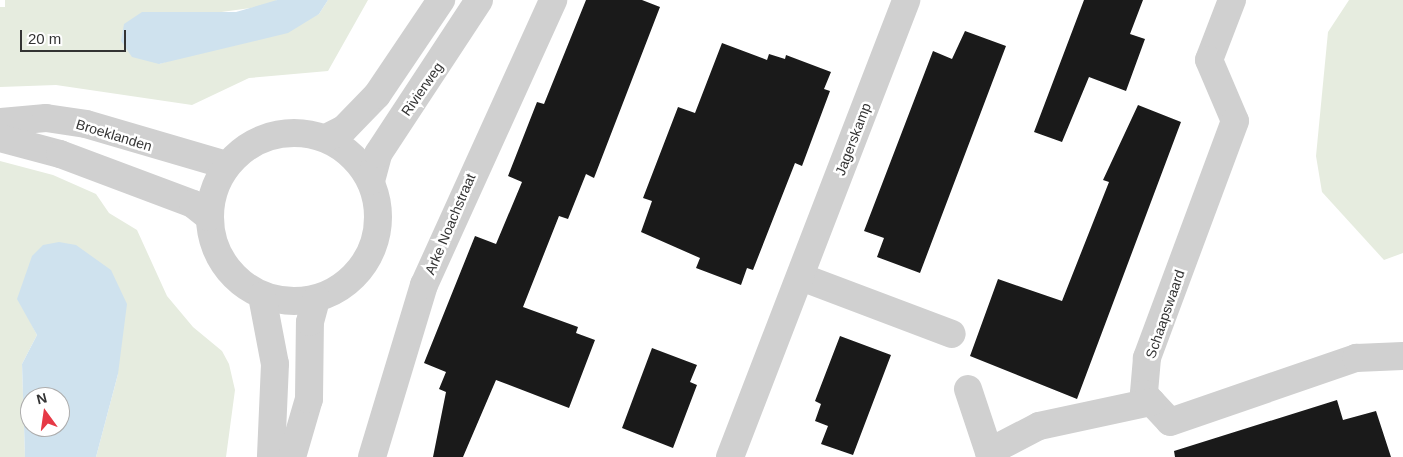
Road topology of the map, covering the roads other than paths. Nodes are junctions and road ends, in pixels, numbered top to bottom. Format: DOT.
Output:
graph roads {
  1 [pos="441,0"];
  2 [pos="479,0"];
  3 [pos="553,0"];
  4 [pos="906,0"];
  5 [pos="1232,0"];
  6 [pos="0,122"];
  7 [pos="0,138"];
  8 [pos="326,138"];
  9 [pos="226,165"];
  10 [pos="371,181"];
  11 [pos="209,217"];
  12 [pos="801,277"];
  13 [pos="262,296"];
  14 [pos="316,299"];
  15 [pos="952,334"];
  16 [pos="1403,356"];
  17 [pos="968,389"];
  18 [pos="1151,402"];
  19 [pos="272,457"];
  20 [pos="292,457"];
  21 [pos="372,457"];
  22 [pos="730,457"];
  1 -- 8 [label="street"];
  2 -- 10 [label="street, Rivierweg"];
  3 -- 21 [label="street, Arke Noachstraat"];
  4 -- 12 [label="street, Jagerskamp"];
  5 -- 18 [label="street, Schaapswaard"];
  6 -- 9 [label="street, Broeklanden"];
  7 -- 11 [label="street"];
  8 -- 9 [label="street"];
  8 -- 10 [label="street"];
  9 -- 11 [label="street"];
  10 -- 14 [label="street"];
  11 -- 13 [label="street"];
  12 -- 15 [label="street"];
  12 -- 22 [label="street, Jagerskamp"];
  13 -- 14 [label="street"];
  13 -- 19 [label="street"];
  14 -- 20 [label="street"];
  16 -- 18 [label="street, Schaapswaard"];
  17 -- 18 [label="street"];
}
